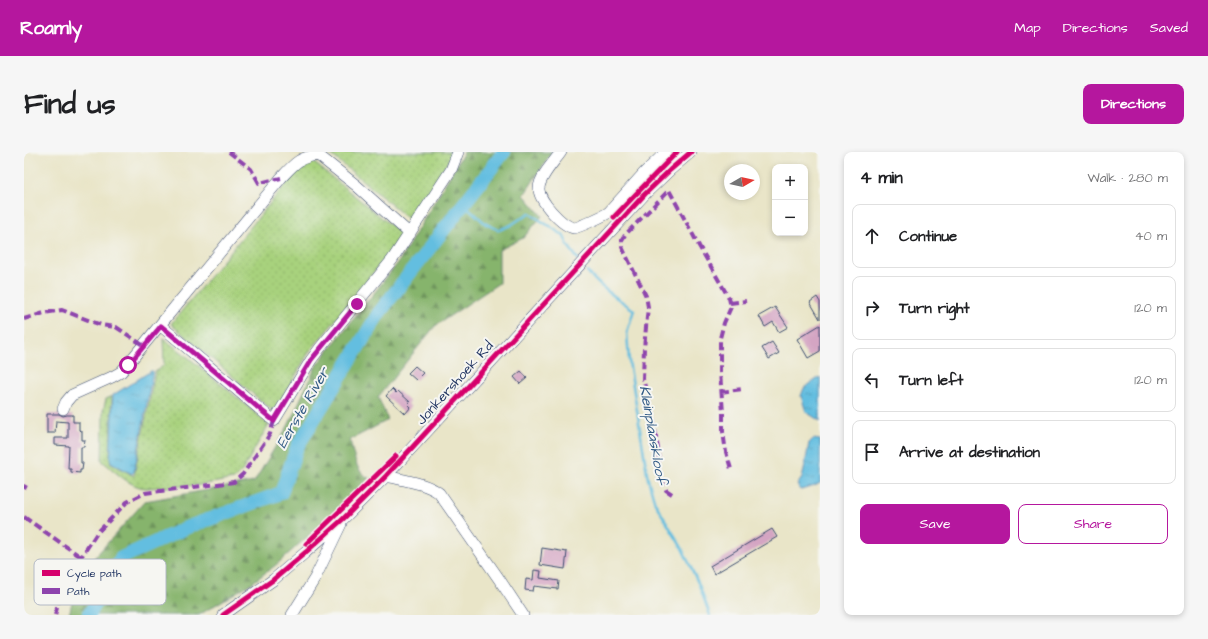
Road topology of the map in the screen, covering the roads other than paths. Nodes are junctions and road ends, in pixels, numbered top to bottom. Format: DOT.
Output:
graph roads {
  1 [pos="458,152"];
  2 [pos="561,152"];
  3 [pos="666,152"];
  4 [pos="691,152"];
  5 [pos="318,153"];
  6 [pos="410,234"];
  7 [pos="161,326"];
  8 [pos="63,409"];
  9 [pos="386,476"];
  10 [pos="343,519"];
  11 [pos="223,615"];
  12 [pos="292,615"];
  13 [pos="523,615"];
  1 -- 6 [label="street"];
  2 -- 3 [label="street"];
  4 -- 9 [label="street, Jonkershoek Rd"];
  5 -- 6 [label="street"];
  5 -- 7 [label="street"];
  6 -- 7 [label="street"];
  7 -- 8 [label="street"];
  9 -- 10 [label="street, Jonkershoek Rd"];
  9 -- 13 [label="street"];
  10 -- 11 [label="street, Jonkershoek Rd"];
  10 -- 12 [label="street"];
}
